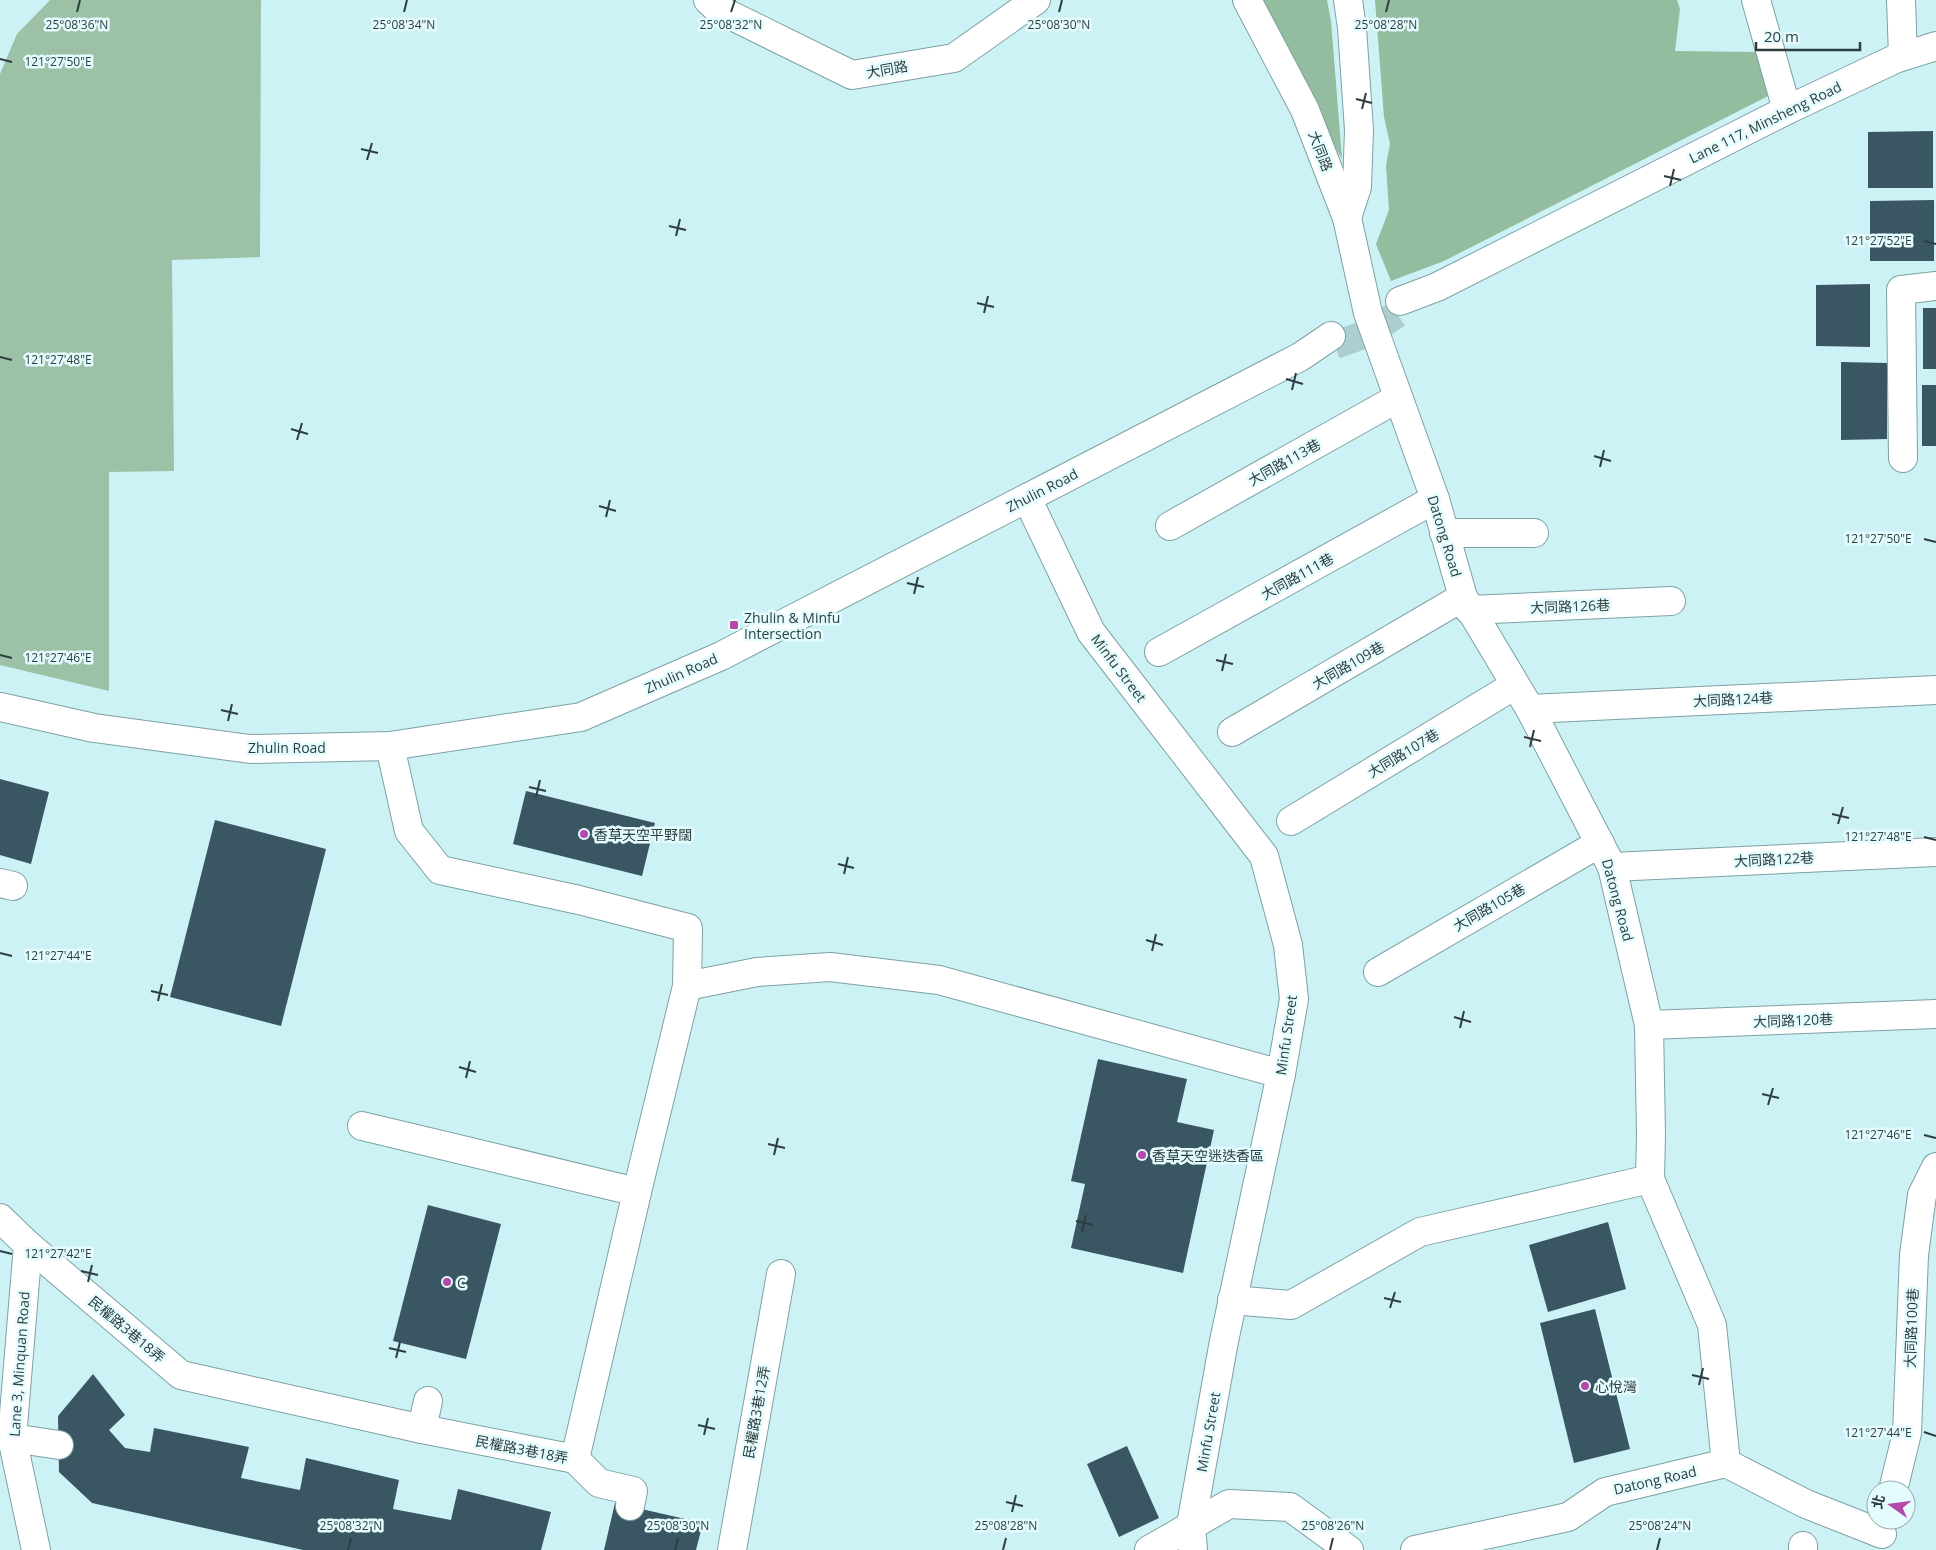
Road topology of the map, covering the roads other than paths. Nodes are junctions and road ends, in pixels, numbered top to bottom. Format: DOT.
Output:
graph roads {
  1 [pos="708,0"];
  2 [pos="1036,0"];
  3 [pos="1247,0"];
  4 [pos="1348,0"];
  5 [pos="1756,0"];
  6 [pos="1901,0"];
  7 [pos="1936,46"];
  8 [pos="1903,56"];
  9 [pos="1787,110"];
  10 [pos="1347,218"];
  11 [pos="1936,286"];
  12 [pos="1402,306"];
  13 [pos="1333,340"];
  14 [pos="1398,398"];
  15 [pos="1903,458"];
  16 [pos="1027,498"];
  17 [pos="1434,499"];
  18 [pos="1170,526"];
  19 [pos="1444,533"];
  20 [pos="1534,533"];
  21 [pos="1671,601"];
  22 [pos="1466,604"];
  23 [pos="1159,652"];
  24 [pos="1515,685"];
  25 [pos="1936,690"];
  26 [pos="0,707"];
  27 [pos="1530,709"];
  28 [pos="1232,732"];
  29 [pos="390,746"];
  30 [pos="1291,821"];
  31 [pos="1936,852"];
  32 [pos="1606,855"];
  33 [pos="1378,972"];
  34 [pos="687,986"];
  35 [pos="1936,1014"];
  36 [pos="1649,1025"];
  37 [pos="1281,1074"];
  38 [pos="362,1126"];
  39 [pos="1936,1167"];
  40 [pos="1650,1179"];
  41 [pos="637,1192"];
  42 [pos="0,1218"];
  43 [pos="28,1245"];
  44 [pos="58,1247"];
  45 [pos="780,1274"];
  46 [pos="1232,1300"];
  47 [pos="428,1401"];
  48 [pos="422,1429"];
  49 [pos="12,1438"];
  50 [pos="59,1445"];
  51 [pos="575,1459"];
  52 [pos="1726,1463"];
  53 [pos="1896,1480"];
  54 [pos="630,1506"];
  55 [pos="1883,1535"];
  56 [pos="1192,1537"];
  57 [pos="36,1550"];
  58 [pos="732,1550"];
  59 [pos="1149,1550"];
  60 [pos="1348,1550"];
  61 [pos="1415,1550"];
  1 -- 2 [label="street, 大同路"];
  3 -- 10 [label="street, 大同路"];
  4 -- 10 [label="street"];
  5 -- 9 [label="street"];
  6 -- 8 [label="street"];
  7 -- 8 [label="street, Lane 117, Minsheng Road"];
  8 -- 9 [label="street, Lane 117, Minsheng Road"];
  9 -- 12 [label="street, Lane 117, Minsheng Road"];
  10 -- 14 [label="street, Datong Road"];
  11 -- 15 [label="street"];
  13 -- 16 [label="street, Zhulin Road"];
  14 -- 17 [label="street, Datong Road"];
  14 -- 18 [label="street, 大同路113巷"];
  16 -- 29 [label="street, Zhulin Road"];
  16 -- 37 [label="street, Minfu Street"];
  17 -- 19 [label="street, Datong Road"];
  17 -- 23 [label="street, 大同路111巷"];
  19 -- 20 [label="street"];
  19 -- 22 [label="street, Datong Road"];
  21 -- 22 [label="street, 大同路126巷"];
  22 -- 24 [label="street, Datong Road"];
  22 -- 28 [label="street, 大同路109巷"];
  24 -- 27 [label="street, Datong Road"];
  24 -- 30 [label="street, 大同路107巷"];
  25 -- 27 [label="street, 大同路124巷"];
  26 -- 29 [label="street, Zhulin Road"];
  27 -- 32 [label="street, Datong Road"];
  29 -- 34 [label="street, 民權路3巷18弄"];
  31 -- 32 [label="street, 大同路122巷"];
  32 -- 33 [label="street, 大同路105巷"];
  32 -- 36 [label="street, Datong Road"];
  34 -- 37 [label="street"];
  34 -- 41 [label="street, 民權路3巷18弄"];
  35 -- 36 [label="street, 大同路120巷"];
  36 -- 40 [label="street, Datong Road"];
  37 -- 46 [label="street, Minfu Street"];
  38 -- 41 [label="street"];
  39 -- 53 [label="street, 大同路100巷"];
  40 -- 46 [label="street"];
  40 -- 52 [label="street, Datong Road"];
  41 -- 51 [label="street, 民權路3巷18弄"];
  42 -- 43 [label="street"];
  43 -- 44 [label="street"];
  43 -- 48 [label="street, 民權路3巷18弄"];
  43 -- 49 [label="street, Lane 3, Minquan Road"];
  45 -- 58 [label="street, 民權路3巷12弄"];
  46 -- 56 [label="street, Minfu Street"];
  47 -- 48 [label="street"];
  48 -- 51 [label="street, 民權路3巷18弄"];
  49 -- 50 [label="street"];
  49 -- 57 [label="street, Lane 3, Minquan Road"];
  51 -- 54 [label="street"];
  52 -- 55 [label="street"];
  52 -- 61 [label="street, Datong Road"];
  56 -- 59 [label="street"];
  56 -- 60 [label="street"];
}
